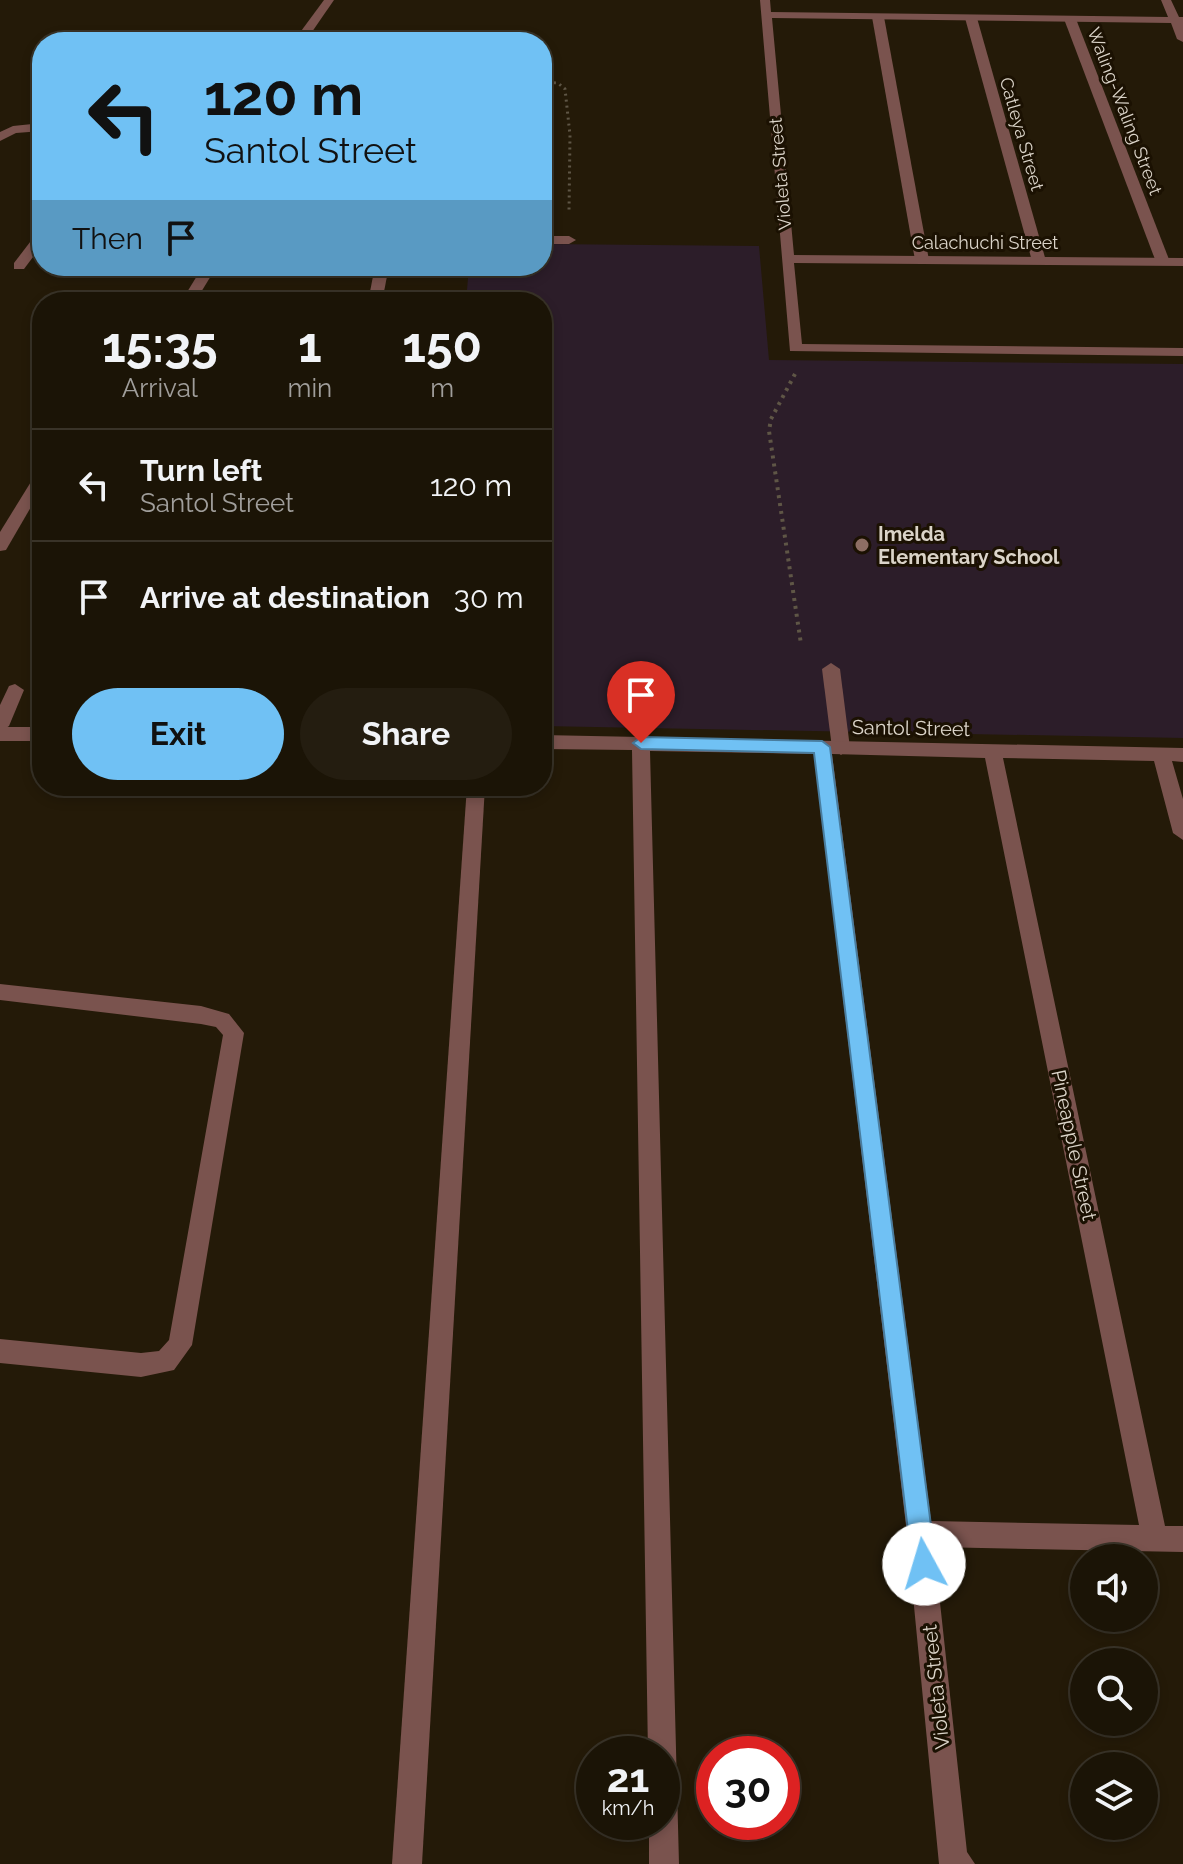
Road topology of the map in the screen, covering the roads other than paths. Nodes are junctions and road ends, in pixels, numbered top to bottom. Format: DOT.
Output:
graph roads {
  1 [pos="329,0"];
  2 [pos="765,0"];
  3 [pos="1166,0"];
  4 [pos="767,15"];
  5 [pos="878,17"];
  6 [pos="971,18"];
  7 [pos="1070,19"];
  8 [pos="1179,20"];
  9 [pos="306,32"];
  10 [pos="1183,39"];
  11 [pos="32,128"];
  12 [pos="0,137"];
  13 [pos="552,240"];
  14 [pos="569,240"];
  15 [pos="32,249"];
  16 [pos="787,259"];
  17 [pos="922,260"];
  18 [pos="1039,261"];
  19 [pos="1163,262"];
  20 [pos="1183,262"];
  21 [pos="19,266"];
  22 [pos="1183,352"];
  23 [pos="32,492"];
  24 [pos="0,546"];
  25 [pos="831,669"];
  26 [pos="15,690"];
  27 [pos="0,726"];
  28 [pos="0,734"];
  29 [pos="32,734"];
  30 [pos="552,742"];
  31 [pos="641,743"];
  32 [pos="831,748"];
  33 [pos="993,752"];
  34 [pos="1161,754"];
  35 [pos="1183,755"];
  36 [pos="475,796"];
  37 [pos="1183,833"];
  38 [pos="0,992"];
  39 [pos="0,1351"];
  40 [pos="920,1534"];
  41 [pos="1155,1538"];
  42 [pos="1183,1539"];
  43 [pos="662,1736"];
  44 [pos="664,1840"];
  45 [pos="407,1864"];
  46 [pos="664,1864"];
  47 [pos="954,1864"];
  48 [pos="960,1864"];
  1 -- 9 [label="street"];
  2 -- 4 [label="street, Violeta Street"];
  3 -- 8 [label="street"];
  4 -- 5 [label="street"];
  4 -- 16 [label="street, Violeta Street"];
  5 -- 6 [label="street"];
  5 -- 17 [label="street"];
  6 -- 7 [label="street"];
  6 -- 18 [label="street, Catleya Street"];
  7 -- 8 [label="street"];
  7 -- 19 [label="street, Waling-Waling Street"];
  8 -- 10 [label="street"];
  11 -- 12 [label="street"];
  13 -- 14 [label="street"];
  15 -- 21 [label="street"];
  16 -- 17 [label="street, Calachuchi Street"];
  16 -- 22 [label="street, Violeta Street"];
  17 -- 18 [label="street, Calachuchi Street"];
  18 -- 19 [label="street, Calachuchi Street"];
  19 -- 20 [label="street, Calachuchi Street"];
  23 -- 24 [label="street"];
  25 -- 32 [label="street, Violeta Street"];
  26 -- 27 [label="street"];
  28 -- 29 [label="street"];
  30 -- 31 [label="street, Santol Street"];
  31 -- 32 [label="street, Santol Street"];
  31 -- 43 [label="street"];
  32 -- 33 [label="street, Santol Street"];
  32 -- 40 [label="street, Violeta Street"];
  33 -- 34 [label="street, Santol Street"];
  33 -- 41 [label="street, Pineapple Street"];
  34 -- 35 [label="street, Santol Street"];
  34 -- 37 [label="street"];
  36 -- 45 [label="street"];
  38 -- 39 [label="street"];
  40 -- 41 [label="street"];
  40 -- 47 [label="street, Violeta Street"];
  41 -- 42 [label="street"];
  44 -- 46 [label="street"];
  47 -- 48 [label="street"];
}
